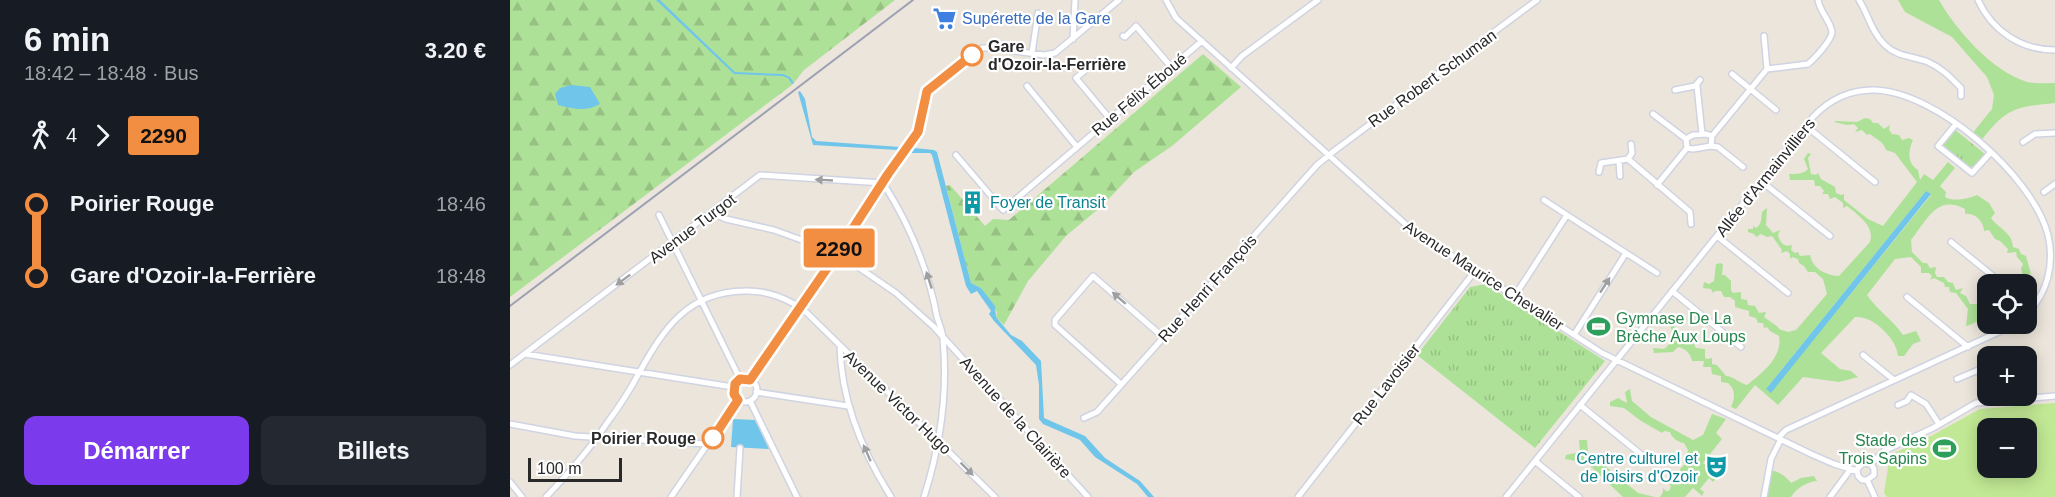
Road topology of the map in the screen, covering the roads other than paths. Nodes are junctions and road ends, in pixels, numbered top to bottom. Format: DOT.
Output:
graph roads {
  1 [pos="1075,0"];
  2 [pos="1119,0"];
  3 [pos="1166,0"];
  4 [pos="1318,0"];
  5 [pos="1537,0"];
  6 [pos="1818,0"];
  7 [pos="1859,0"];
  8 [pos="1978,0"];
  9 [pos="1038,13"];
  10 [pos="1123,36"];
  11 [pos="1764,36"];
  12 [pos="1073,39"];
  13 [pos="1202,41"];
  14 [pos="2055,50"];
  15 [pos="1032,53"];
  16 [pos="1095,62"];
  17 [pos="1172,68"];
  18 [pos="1231,68"];
  19 [pos="1767,69"];
  20 [pos="1071,72"];
  21 [pos="1732,74"];
  22 [pos="1076,78"];
  23 [pos="1026,86"];
  24 [pos="1751,89"];
  25 [pos="1675,90"];
  26 [pos="1961,96"];
  27 [pos="1776,110"];
  28 [pos="1653,114"];
  29 [pos="1110,118"];
  30 [pos="1956,124"];
  31 [pos="1806,126"];
  32 [pos="2055,133"];
  33 [pos="1702,134"];
  34 [pos="1712,136"];
  35 [pos="1686,140"];
  36 [pos="2023,142"];
  37 [pos="1631,144"];
  38 [pos="1712,146"];
  39 [pos="1077,147"];
  40 [pos="1687,148"];
  41 [pos="1991,152"];
  42 [pos="956,155"];
  43 [pos="1327,156"];
  44 [pos="1628,159"];
  45 [pos="1618,161"];
  46 [pos="1743,168"];
  47 [pos="1599,171"];
  48 [pos="1620,176"];
  49 [pos="1761,181"];
  50 [pos="1875,182"];
  51 [pos="883,183"];
  52 [pos="2055,184"];
  53 [pos="1657,185"];
  54 [pos="2044,192"];
  55 [pos="1544,200"];
  56 [pos="711,213"];
  57 [pos="659,215"];
  58 [pos="1567,215"];
  59 [pos="1691,224"];
  60 [pos="1717,236"];
  61 [pos="1830,236"];
  62 [pos="672,242"];
  63 [pos="1951,242"];
  64 [pos="1626,253"];
  65 [pos="835,255"];
  66 [pos="1475,271"];
  67 [pos="1657,273"];
  68 [pos="1990,274"];
  69 [pos="1672,291"];
  70 [pos="1788,293"];
  71 [pos="1514,297"];
  72 [pos="1907,297"];
  73 [pos="700,300"];
  74 [pos="2037,302"];
  75 [pos="800,307"];
  76 [pos="1574,334"];
  77 [pos="1995,334"];
  78 [pos="943,337"];
  79 [pos="1163,337"];
  80 [pos="840,346"];
  81 [pos="1742,347"];
  82 [pos="1968,347"];
  83 [pos="525,354"];
  84 [pos="1863,355"];
  85 [pos="1616,360"];
  86 [pos="510,365"];
  87 [pos="1977,371"];
  88 [pos="639,373"];
  89 [pos="740,379"];
  90 [pos="1957,379"];
  91 [pos="750,380"];
  92 [pos="1894,381"];
  93 [pos="1121,384"];
  94 [pos="733,387"];
  95 [pos="756,392"];
  96 [pos="2055,396"];
  97 [pos="2037,397"];
  98 [pos="738,400"];
  99 [pos="750,400"];
  100 [pos="1977,404"];
  101 [pos="1580,405"];
  102 [pos="1898,405"];
  103 [pos="848,406"];
  104 [pos="1084,418"];
  105 [pos="510,424"];
  106 [pos="1939,424"];
  107 [pos="596,438"];
  108 [pos="1779,438"];
  109 [pos="939,441"];
  110 [pos="707,444"];
  111 [pos="740,448"];
  112 [pos="1648,460"];
  113 [pos="1535,461"];
  114 [pos="1871,464"];
  115 [pos="1853,470"];
  116 [pos="1867,480"];
  117 [pos="510,482"];
  118 [pos="522,497"];
  119 [pos="546,497"];
  120 [pos="671,497"];
  121 [pos="737,497"];
  122 [pos="796,497"];
  123 [pos="891,497"];
  124 [pos="924,497"];
  125 [pos="995,497"];
  126 [pos="1088,497"];
  127 [pos="1298,497"];
  128 [pos="1506,497"];
  129 [pos="1580,497"];
  130 [pos="1764,497"];
  131 [pos="1830,497"];
  132 [pos="1875,497"];
  1 -- 12 [label="street"];
  2 -- 12 [label="street"];
  3 -- 13 [label="street, Avenue Maurice Chevalier"];
  4 -- 18 [label="street"];
  5 -- 43 [label="street, Rue Robert Schuman"];
  6 -- 19 [label="street"];
  7 -- 26 [label="street"];
  8 -- 14 [label="street"];
  9 -- 15 [label="street"];
  10 -- 17 [label="street"];
  11 -- 19 [label="street"];
  12 -- 15 [label="street"];
  13 -- 17 [label="street, Rue Félix Éboué"];
  13 -- 18 [label="street, Avenue Maurice Chevalier"];
  15 -- 51 [label="street"];
  16 -- 22 [label="street"];
  17 -- 29 [label="street, Rue Félix Éboué"];
  18 -- 43 [label="street, Avenue Maurice Chevalier"];
  19 -- 24 [label="street"];
  20 -- 22 [label="street"];
  21 -- 24 [label="street"];
  22 -- 29 [label="street"];
  23 -- 39 [label="street, Rue Félix Éboué"];
  24 -- 27 [label="street"];
  24 -- 34 [label="street"];
  25 -- 33 [label="street"];
  28 -- 35 [label="street"];
  29 -- 39 [label="street, Rue Félix Éboué"];
  30 -- 31 [label="street, Allée d'Armainvilliers"];
  30 -- 41 [label="street, Allée d'Armainvilliers"];
  30 -- 41 [label="street"];
  31 -- 49 [label="street, Allée d'Armainvilliers"];
  31 -- 50 [label="street"];
  32 -- 36 [label="street"];
  33 -- 34 [label="street"];
  33 -- 35 [label="street"];
  34 -- 38 [label="street"];
  35 -- 40 [label="street"];
  37 -- 44 [label="street"];
  38 -- 40 [label="street"];
  38 -- 46 [label="street"];
  39 -- 42 [label="street, Rue Félix Éboué"];
  40 -- 53 [label="street"];
  41 -- 74 [label="street, Allée d'Armainvilliers"];
  43 -- 66 [label="street, Avenue Maurice Chevalier"];
  43 -- 79 [label="street, Rue Henri François"];
  44 -- 45 [label="street"];
  44 -- 53 [label="street"];
  45 -- 47 [label="street"];
  45 -- 48 [label="street"];
  49 -- 60 [label="street, Allée d'Armainvilliers"];
  49 -- 61 [label="street"];
  51 -- 56 [label="street, Avenue Turgot, one-way"];
  51 -- 65 [label="street"];
  78 -- 51 [label="street, one-way"];
  52 -- 54 [label="street"];
  53 -- 59 [label="street"];
  55 -- 58 [label="street"];
  56 -- 62 [label="street, Avenue Turgot"];
  56 -- 65 [label="street, Avenue de la Clairière"];
  57 -- 62 [label="street"];
  58 -- 64 [label="street"];
  58 -- 71 [label="street"];
  60 -- 69 [label="street, Allée d'Armainvilliers"];
  60 -- 70 [label="street"];
  62 -- 73 [label="street"];
  62 -- 83 [label="street, Avenue Turgot, one-way"];
  63 -- 68 [label="street"];
  64 -- 67 [label="street"];
  76 -- 64 [label="street, one-way"];
  65 -- 75 [label="street"];
  65 -- 78 [label="street, Avenue de la Clairière"];
  66 -- 71 [label="street, Avenue Maurice Chevalier"];
  66 -- 127 [label="street, Rue Lavoisier"];
  69 -- 81 [label="street"];
  69 -- 85 [label="street, Allée d'Armainvilliers"];
  71 -- 76 [label="street, Avenue Maurice Chevalier"];
  72 -- 82 [label="street"];
  73 -- 75 [label="street"];
  73 -- 88 [label="street"];
  73 -- 89 [label="street"];
  75 -- 80 [label="street, Avenue Victor Hugo"];
  75 -- 91 [label="street"];
  76 -- 85 [label="street, Avenue Maurice Chevalier"];
  77 -- 82 [label="street"];
  78 -- 109 [label="street"];
  78 -- 126 [label="street, Avenue de la Clairière"];
  79 -- 93 [label="street, Rue Henri François"];
  79 -- 93 [label="street, one-way"];
  80 -- 103 [label="street"];
  80 -- 109 [label="street, Avenue Victor Hugo"];
  82 -- 92 [label="street"];
  83 -- 86 [label="street, Avenue Turgot"];
  83 -- 88 [label="street"];
  84 -- 92 [label="street"];
  85 -- 101 [label="street, Allée d'Armainvilliers"];
  85 -- 108 [label="street, Avenue Maurice Chevalier"];
  87 -- 90 [label="street"];
  88 -- 94 [label="street"];
  88 -- 107 [label="street"];
  89 -- 91 [label="street"];
  89 -- 94 [label="street"];
  91 -- 95 [label="street"];
  92 -- 108 [label="street"];
  93 -- 104 [label="street, Rue Henri François"];
  94 -- 98 [label="street"];
  95 -- 99 [label="street"];
  95 -- 103 [label="street"];
  96 -- 97 [label="street"];
  98 -- 99 [label="street"];
  98 -- 110 [label="street"];
  99 -- 122 [label="street"];
  100 -- 106 [label="street"];
  101 -- 112 [label="street"];
  101 -- 113 [label="street, Allée d'Armainvilliers"];
  102 -- 106 [label="street"];
  123 -- 103 [label="street, one-way"];
  105 -- 107 [label="street"];
  106 -- 114 [label="street"];
  107 -- 110 [label="street"];
  107 -- 119 [label="street"];
  108 -- 115 [label="street, Avenue Maurice Chevalier"];
  108 -- 130 [label="street"];
  109 -- 124 [label="street"];
  109 -- 125 [label="street, Avenue Victor Hugo, one-way"];
  110 -- 120 [label="street"];
  111 -- 121 [label="street"];
  113 -- 128 [label="street, Allée d'Armainvilliers"];
  113 -- 129 [label="street"];
  114 -- 115 [label="street"];
  114 -- 116 [label="street"];
  115 -- 116 [label="street"];
  115 -- 131 [label="street"];
  116 -- 132 [label="street"];
  117 -- 118 [label="street"];
}
